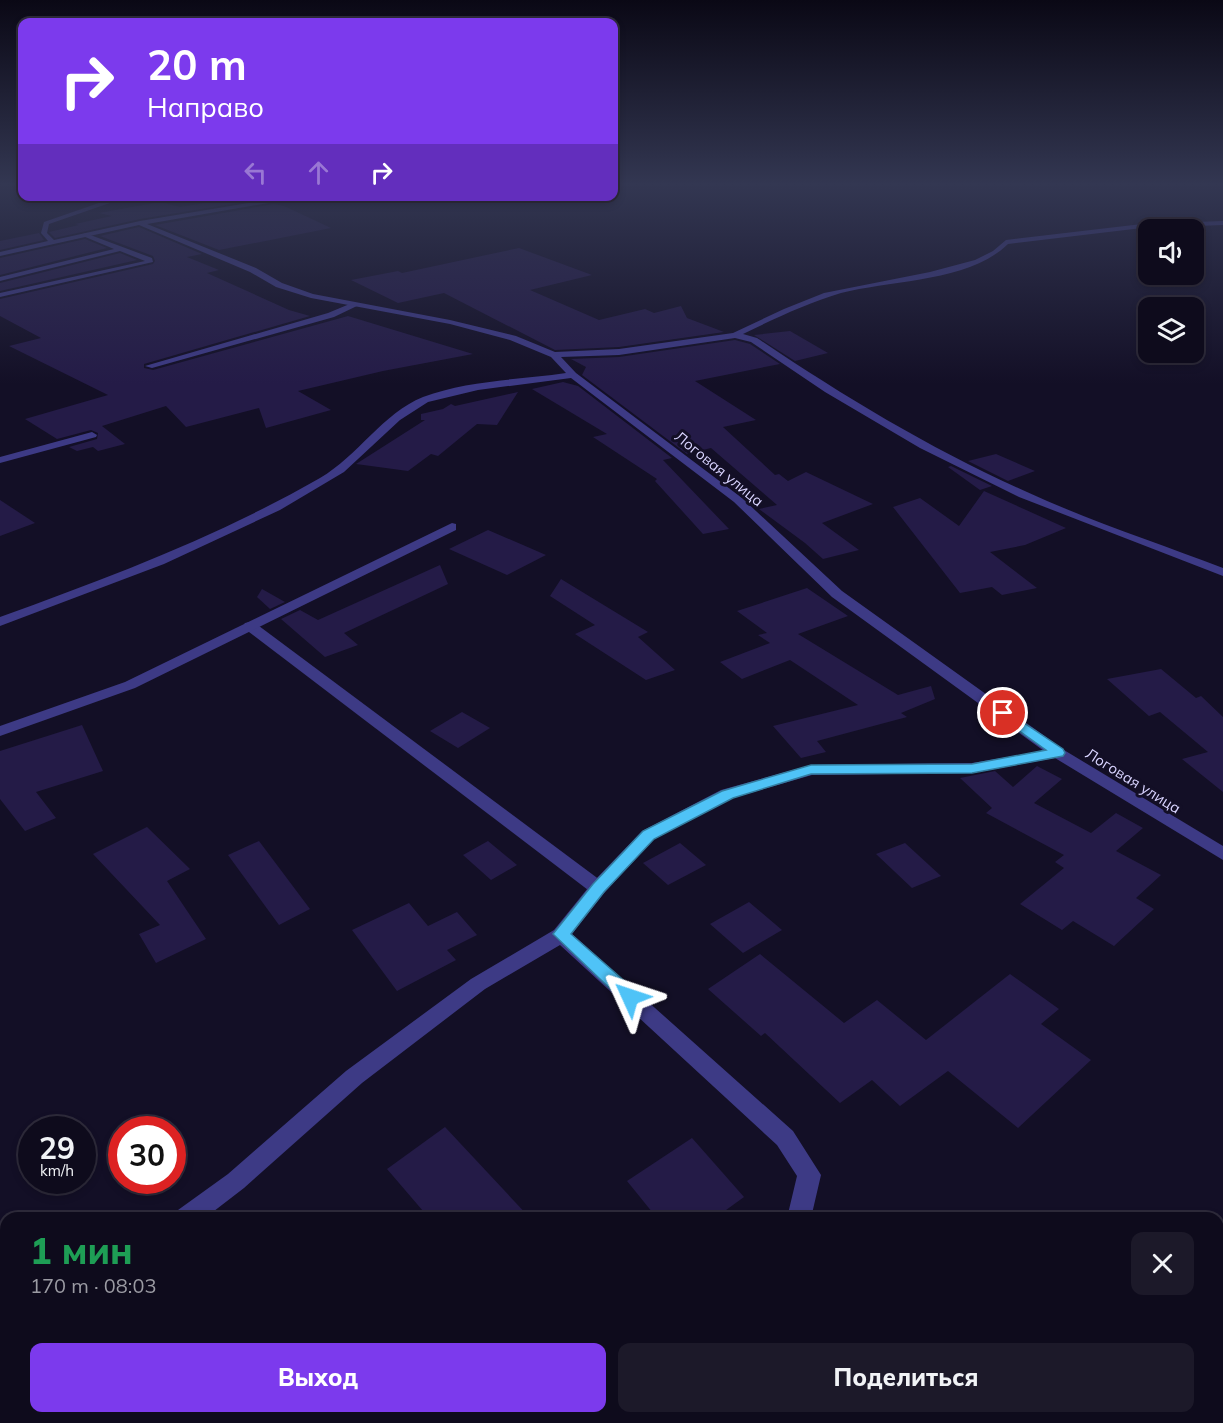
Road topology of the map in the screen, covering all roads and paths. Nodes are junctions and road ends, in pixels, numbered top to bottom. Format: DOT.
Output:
graph roads {
  1 [pos="112,251"];
  2 [pos="128,251"];
  3 [pos="208,251"];
  4 [pos="996,251"];
  5 [pos="0,279"];
  6 [pos="0,295"];
  7 [pos="355,305"];
  8 [pos="735,335"];
  9 [pos="554,355"];
  10 [pos="149,366"];
  11 [pos="573,375"];
  12 [pos="92,435"];
  13 [pos="0,460"];
  14 [pos="452,527"];
  15 [pos="1223,572"];
  16 [pos="0,622"];
  17 [pos="250,626"];
  18 [pos="0,731"];
  19 [pos="1058,753"];
  20 [pos="1223,854"];
  21 [pos="598,888"];
  22 [pos="561,934"];
  23 [pos="194,1212"];
  24 [pos="800,1212"];
  1 -- 5 [label="street"];
  2 -- 6 [label="street"];
  3 -- 7 [label="street, Логовая улица"];
  4 -- 8 [label="street"];
  7 -- 9 [label="street, Логовая улица"];
  7 -- 10 [label="street"];
  8 -- 9 [label="street"];
  8 -- 15 [label="street"];
  9 -- 11 [label="street, Логовая улица"];
  11 -- 16 [label="street"];
  11 -- 19 [label="street, Логовая улица"];
  12 -- 13 [label="street"];
  14 -- 17 [label="street"];
  17 -- 18 [label="street"];
  17 -- 21 [label="street"];
  19 -- 20 [label="street, Логовая улица"];
  19 -- 21 [label="street"];
  21 -- 22 [label="street"];
  22 -- 23 [label="street"];
  22 -- 24 [label="street"];
}
